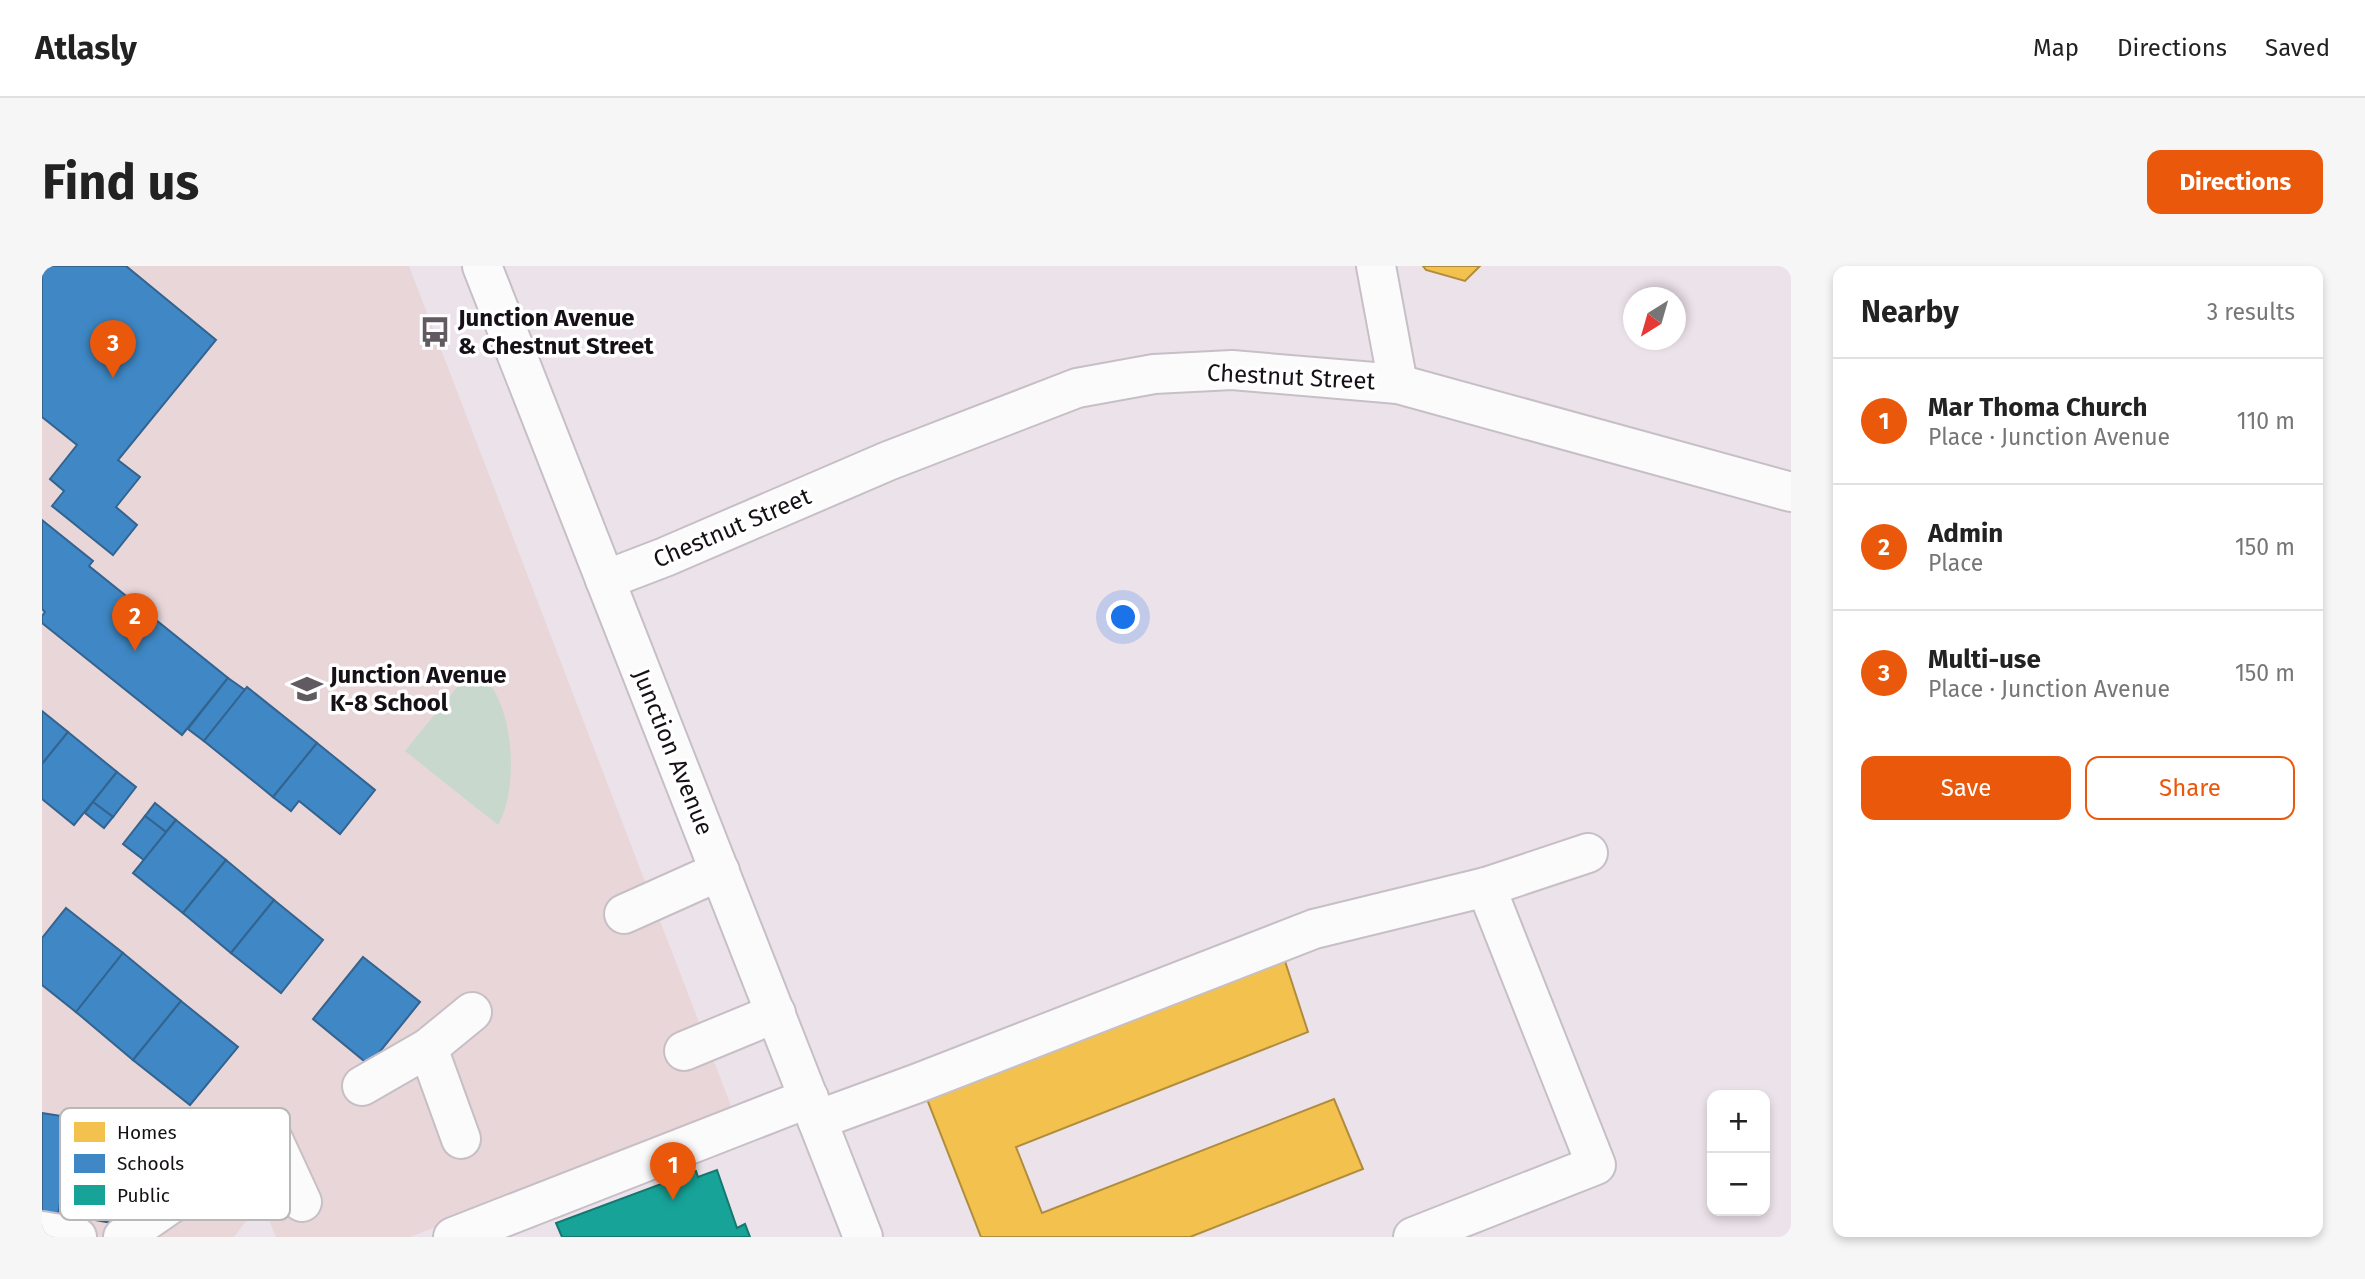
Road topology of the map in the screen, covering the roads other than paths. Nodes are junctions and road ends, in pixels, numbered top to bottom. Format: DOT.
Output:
graph roads {
  1 [pos="482,266"];
  2 [pos="1376,266"];
  3 [pos="1398,384"];
  4 [pos="1791,492"];
  5 [pos="605,580"];
  6 [pos="1588,853"];
  7 [pos="720,871"];
  8 [pos="1486,887"];
  9 [pos="624,914"];
  10 [pos="472,1012"];
  11 [pos="776,1013"];
  12 [pos="428,1048"];
  13 [pos="684,1051"];
  14 [pos="362,1086"];
  15 [pos="813,1109"];
  16 [pos="461,1139"];
  17 [pos="290,1176"];
  18 [pos="302,1202"];
  19 [pos="148,1220"];
  20 [pos="42,1231"];
  21 [pos="78,1237"];
  22 [pos="123,1237"];
  23 [pos="453,1237"];
  24 [pos="863,1237"];
  25 [pos="1413,1237"];
  1 -- 5 [label="street, Junction Avenue"];
  2 -- 3 [label="street"];
  3 -- 4 [label="street, Chestnut Street"];
  3 -- 5 [label="street, Chestnut Street"];
  5 -- 7 [label="street, Junction Avenue"];
  6 -- 8 [label="street"];
  7 -- 9 [label="street"];
  7 -- 11 [label="street, Junction Avenue"];
  8 -- 15 [label="street"];
  8 -- 25 [label="street"];
  10 -- 12 [label="street"];
  11 -- 13 [label="street"];
  11 -- 15 [label="street, Junction Avenue"];
  12 -- 14 [label="street"];
  12 -- 16 [label="street"];
  15 -- 23 [label="street"];
  15 -- 24 [label="street, Junction Avenue"];
  17 -- 18 [label="street"];
  19 -- 22 [label="street"];
  20 -- 21 [label="street"];
}
